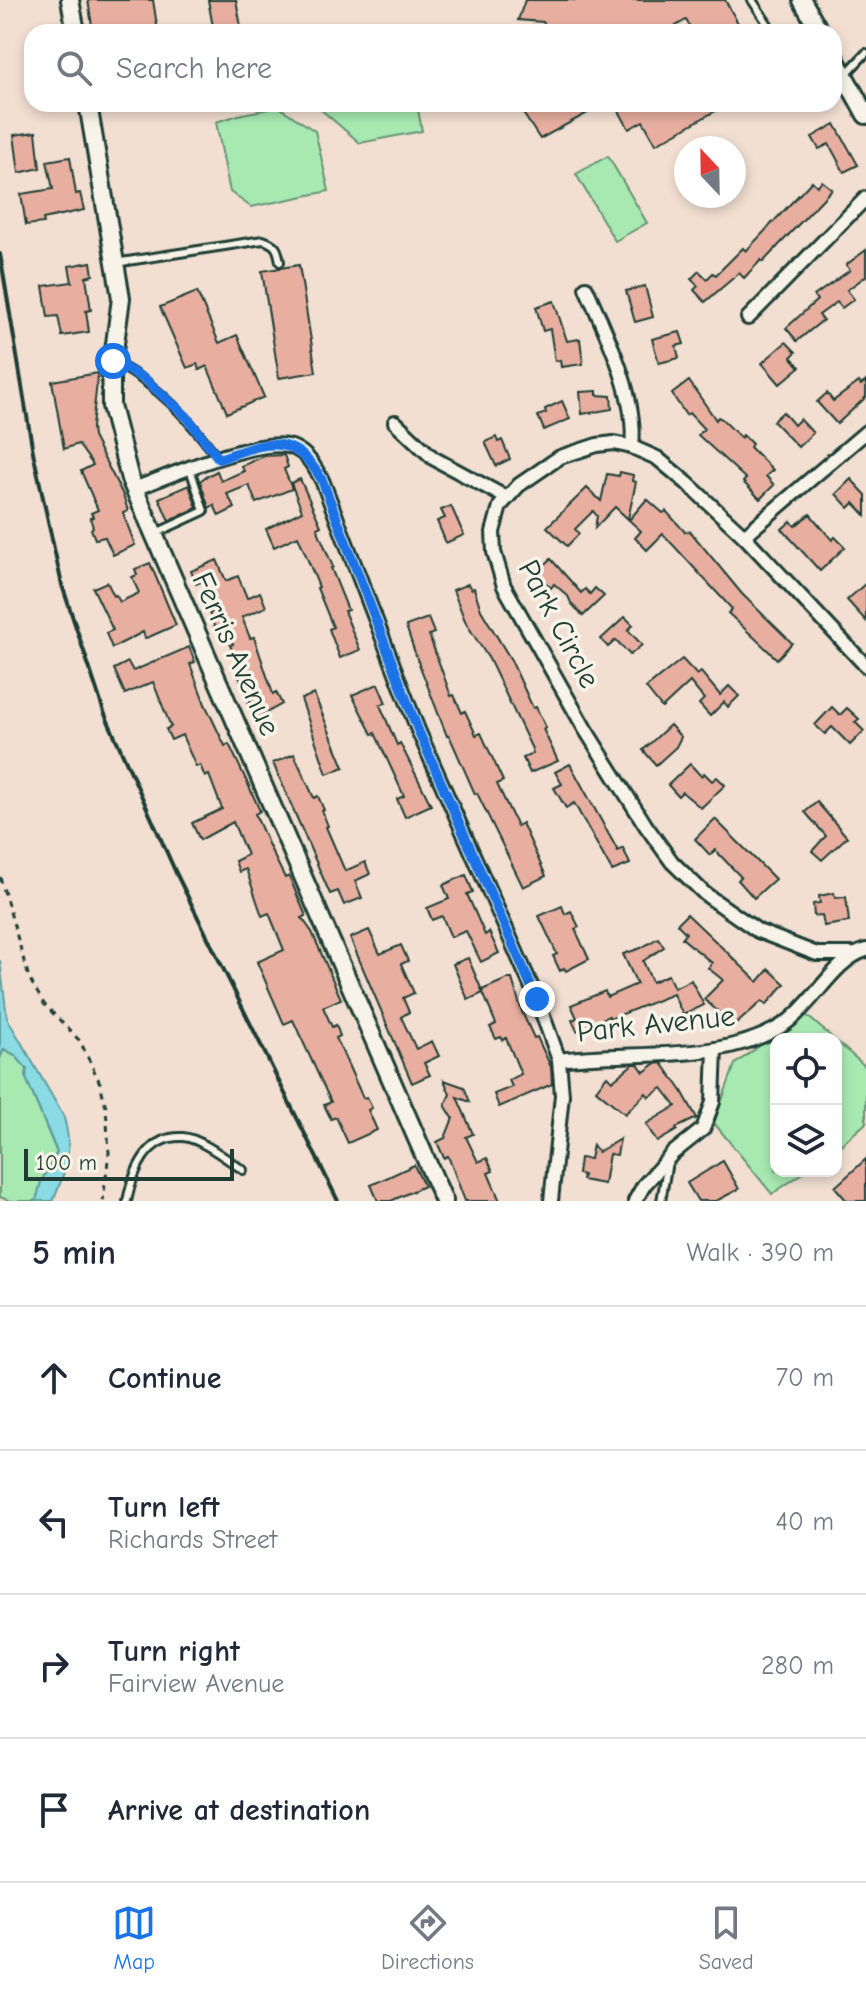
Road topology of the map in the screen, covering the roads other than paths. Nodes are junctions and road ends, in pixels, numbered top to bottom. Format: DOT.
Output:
graph roads {
  1 [pos="70,0"];
  2 [pos="752,0"];
  3 [pos="802,0"];
  4 [pos="74,24"];
  5 [pos="768,24"];
  6 [pos="816,24"];
  7 [pos="866,53"];
  8 [pos="842,71"];
  9 [pos="844,75"];
  10 [pos="89,112"];
  11 [pos="866,115"];
  12 [pos="866,198"];
  13 [pos="280,262"];
  14 [pos="115,263"];
  15 [pos="586,288"];
  16 [pos="748,318"];
  17 [pos="113,361"];
  18 [pos="395,422"];
  19 [pos="866,432"];
  20 [pos="632,447"];
  21 [pos="219,459"];
  22 [pos="190,469"];
  23 [pos="134,489"];
  24 [pos="507,498"];
  25 [pos="153,534"];
  26 [pos="744,536"];
  27 [pos="866,666"];
  28 [pos="866,950"];
  29 [pos="852,954"];
  30 [pos="715,1049"];
  31 [pos="559,1060"];
  32 [pos="669,1158"];
  33 [pos="243,1170"];
  34 [pos="127,1201"];
  35 [pos="444,1201"];
  36 [pos="551,1201"];
  37 [pos="635,1201"];
  38 [pos="661,1201"];
  1 -- 4 [label="street"];
  2 -- 5 [label="lane"];
  3 -- 6 [label="street"];
  7 -- 9 [label="lane"];
  8 -- 9 [label="street"];
  9 -- 11 [label="street"];
  10 -- 14 [label="street, Ferris Avenue"];
  12 -- 16 [label="street"];
  13 -- 14 [label="lane"];
  14 -- 17 [label="street, Ferris Avenue"];
  15 -- 20 [label="street"];
  17 -- 21 [label="lane"];
  17 -- 23 [label="street, Ferris Avenue"];
  18 -- 24 [label="street"];
  19 -- 26 [label="street"];
  20 -- 24 [label="street, Park Circle"];
  20 -- 26 [label="street, Park Circle"];
  21 -- 22 [label="street"];
  21 -- 31 [label="street"];
  22 -- 23 [label="street"];
  22 -- 25 [label="lane"];
  23 -- 25 [label="street, Ferris Avenue"];
  24 -- 29 [label="street, Park Circle"];
  25 -- 35 [label="street, Ferris Avenue"];
  26 -- 27 [label="street, Park Circle"];
  28 -- 29 [label="street"];
  29 -- 30 [label="street, Park Avenue"];
  30 -- 31 [label="street, Park Avenue"];
  30 -- 32 [label="street"];
  31 -- 36 [label="street, Park Avenue"];
  32 -- 37 [label="street"];
  32 -- 38 [label="lane"];
  33 -- 34 [label="lane"];
}
